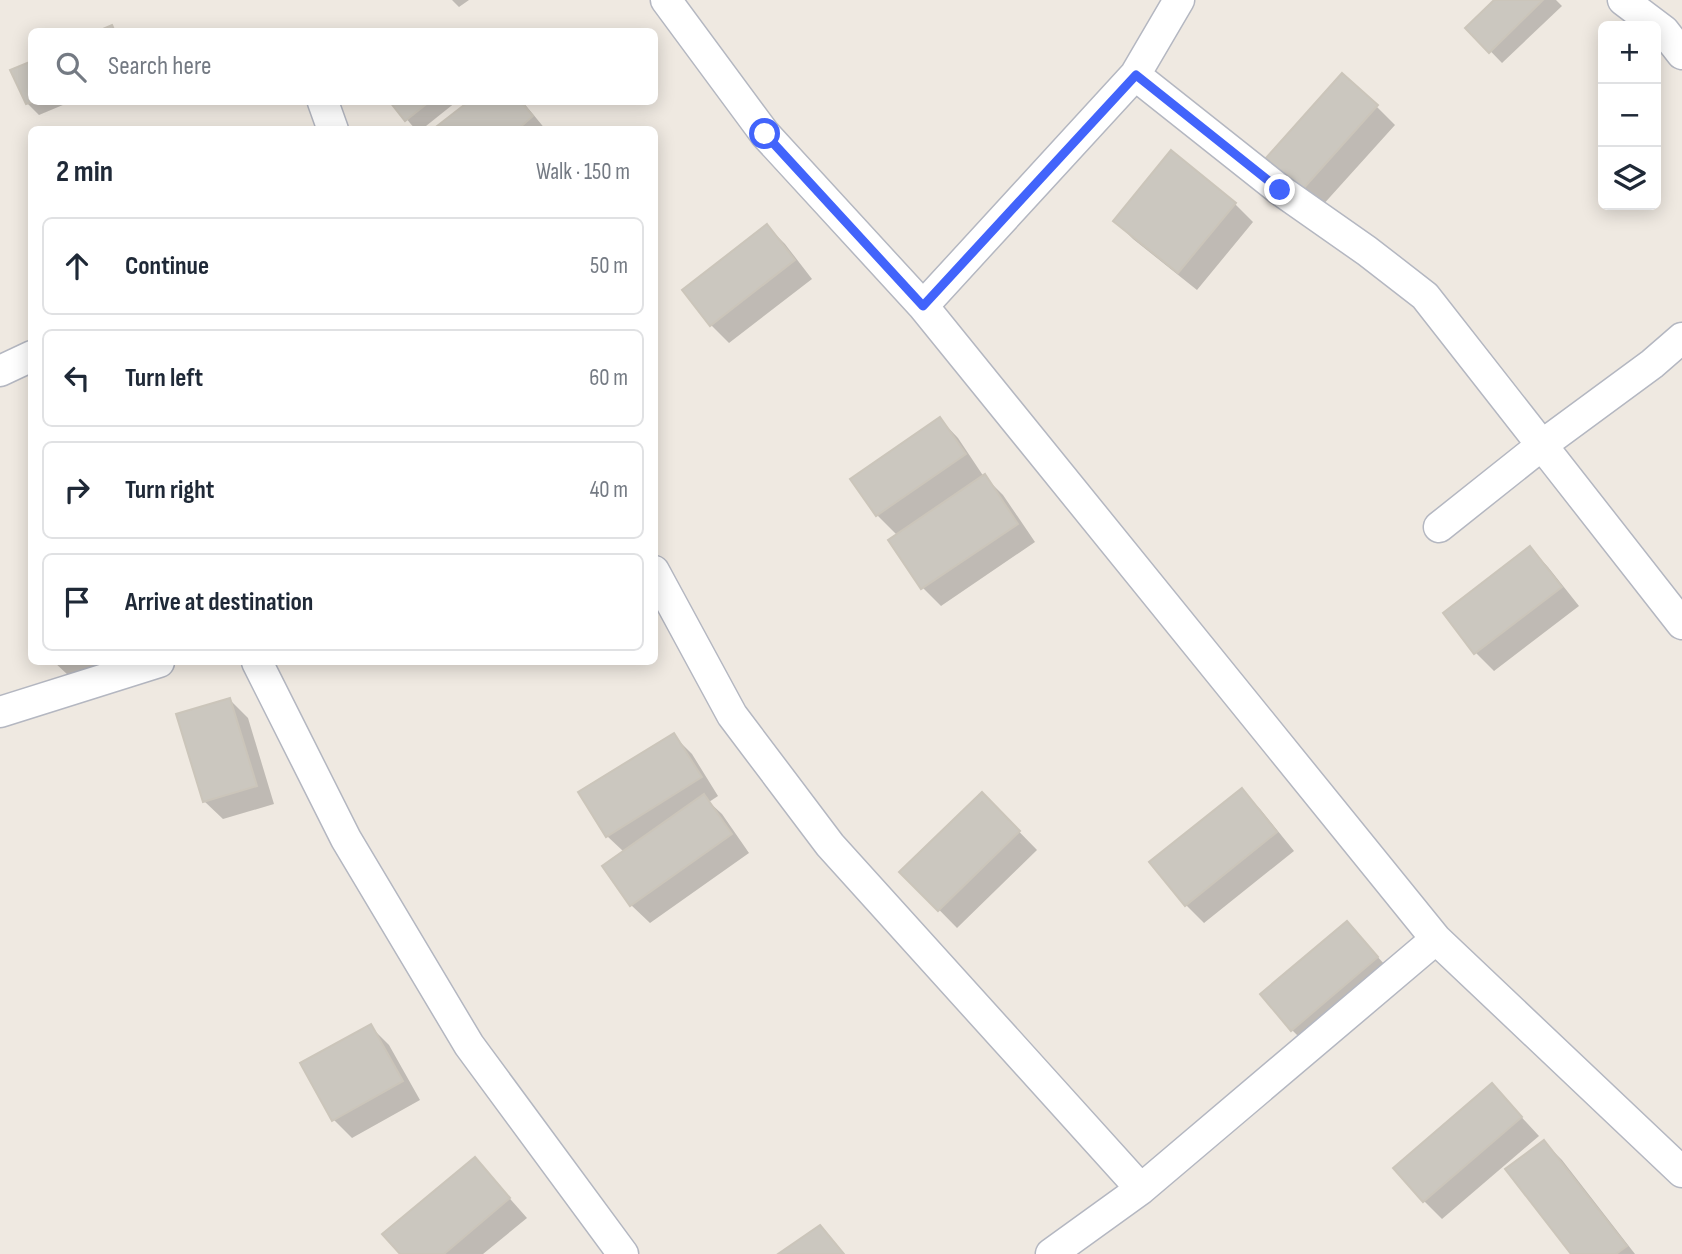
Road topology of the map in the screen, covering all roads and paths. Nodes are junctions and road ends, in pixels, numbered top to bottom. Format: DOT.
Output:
graph roads {
  1 [pos="666,0"];
  2 [pos="1179,0"];
  3 [pos="1623,0"];
  4 [pos="1682,54"];
  5 [pos="1136,75"];
  6 [pos="324,105"];
  7 [pos="332,126"];
  8 [pos="923,306"];
  9 [pos="1682,338"];
  10 [pos="28,358"];
  11 [pos="0,371"];
  12 [pos="1542,445"];
  13 [pos="1439,527"];
  14 [pos="658,578"];
  15 [pos="1682,624"];
  16 [pos="149,665"];
  17 [pos="259,665"];
  18 [pos="0,712"];
  19 [pos="1436,939"];
  20 [pos="1682,1172"];
  21 [pos="1141,1189"];
  22 [pos="624,1254"];
  23 [pos="1051,1254"];
  1 -- 8 [label="street"];
  2 -- 5 [label="street"];
  3 -- 4 [label="street"];
  5 -- 8 [label="street"];
  5 -- 12 [label="street"];
  6 -- 7 [label="street"];
  8 -- 19 [label="street"];
  9 -- 12 [label="street"];
  10 -- 11 [label="street"];
  12 -- 13 [label="street"];
  12 -- 15 [label="street"];
  14 -- 21 [label="street"];
  16 -- 18 [label="street"];
  17 -- 22 [label="street"];
  19 -- 20 [label="street"];
  19 -- 21 [label="street"];
  21 -- 23 [label="street"];
}
